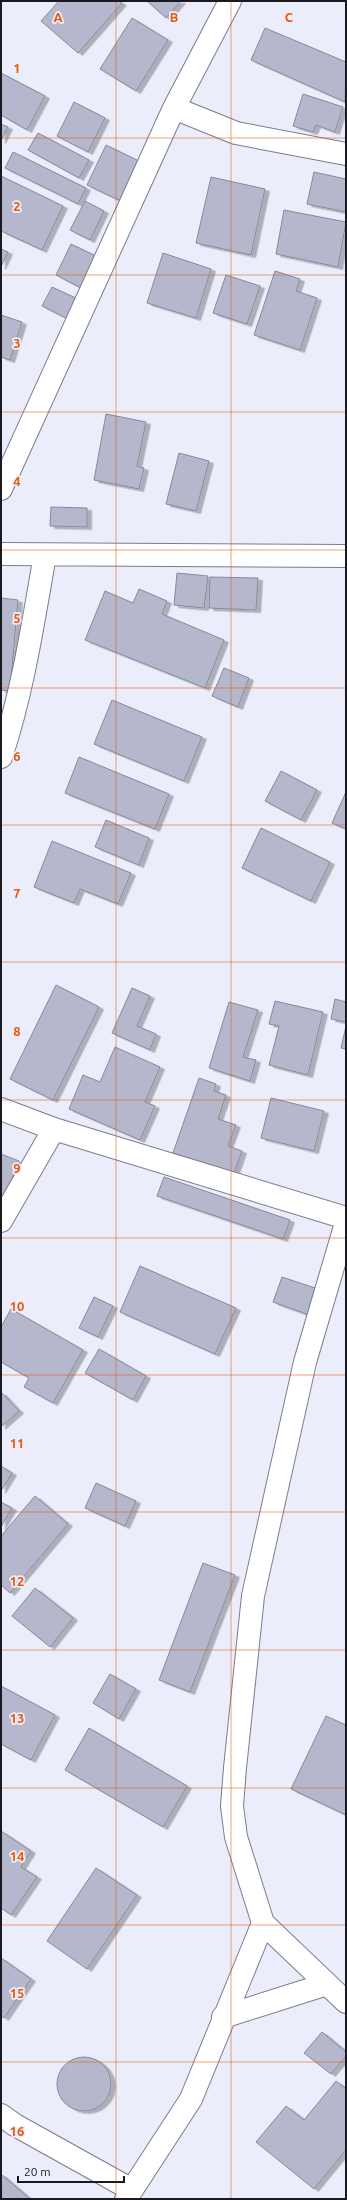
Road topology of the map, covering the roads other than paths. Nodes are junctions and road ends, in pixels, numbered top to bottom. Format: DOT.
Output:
graph roads {
  1 [pos="230,1"];
  2 [pos="174,108"];
  3 [pos="346,154"];
  4 [pos="1,489"];
  5 [pos="1,554"];
  6 [pos="46,555"];
  7 [pos="346,556"];
  8 [pos="1,757"];
  9 [pos="1,1110"];
  10 [pos="54,1129"];
  11 [pos="346,1218"];
  12 [pos="1,1221"];
  13 [pos="346,1223"];
  14 [pos="263,1923"];
  15 [pos="327,1984"];
  16 [pos="346,2002"];
  17 [pos="223,2016"];
  18 [pos="1,2114"];
  19 [pos="129,2194"];
  1 -- 2 [label="street"];
  2 -- 3 [label="street"];
  2 -- 4 [label="street"];
  5 -- 6 [label="street"];
  6 -- 7 [label="street"];
  6 -- 8 [label="street"];
  9 -- 10 [label="street"];
  10 -- 11 [label="street"];
  10 -- 12 [label="street"];
  13 -- 14 [label="street"];
  14 -- 15 [label="street"];
  14 -- 17 [label="street"];
  15 -- 16 [label="street"];
  15 -- 17 [label="street"];
  17 -- 19 [label="street"];
  18 -- 19 [label="street"];
}
